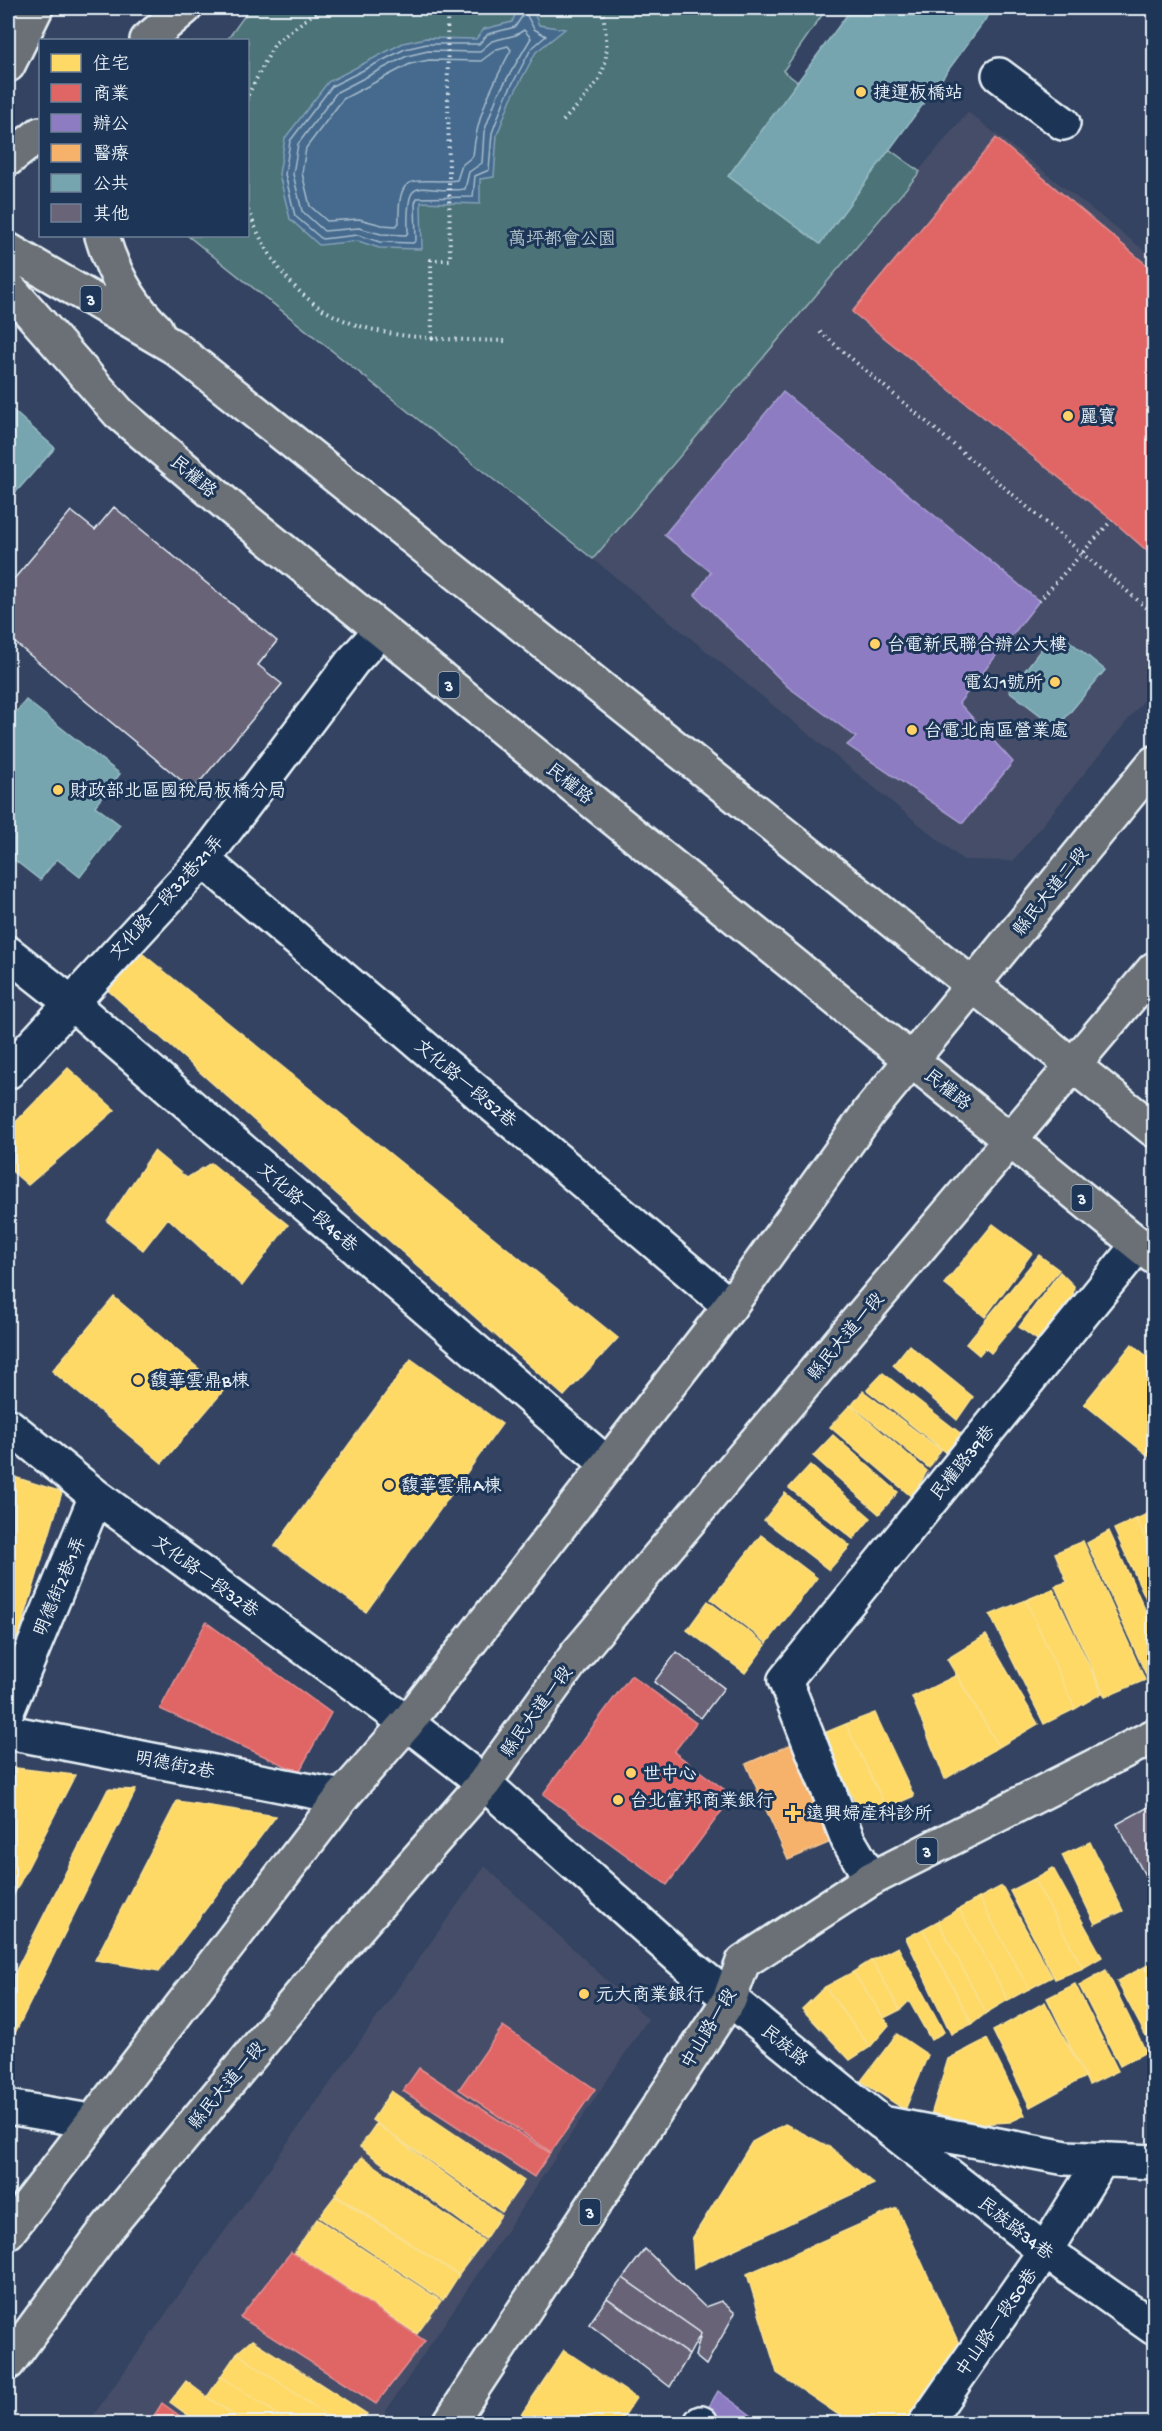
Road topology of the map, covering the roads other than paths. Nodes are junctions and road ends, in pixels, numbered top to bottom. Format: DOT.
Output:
graph roads {
  1 [pos="36,8"];
  2 [pos="150,8"];
  3 [pos="185,8"];
  4 [pos="137,39"];
  5 [pos="148,39"];
  6 [pos="8,64"];
  7 [pos="999,75"];
  8 [pos="1063,123"];
  9 [pos="39,135"];
  10 [pos="8,159"];
  11 [pos="102,237"];
  12 [pos="8,250"];
  13 [pos="8,287"];
  14 [pos="174,347"];
  15 [pos="381,630"];
  16 [pos="1155,763"];
  17 [pos="203,860"];
  18 [pos="8,953"];
  19 [pos="1155,969"];
  20 [pos="974,985"];
  21 [pos="70,1002"];
  22 [pos="911,1060"];
  23 [pos="1072,1065"];
  24 [pos="8,1072"];
  25 [pos="1155,1130"];
  26 [pos="1010,1140"];
  27 [pos="1147,1250"];
  28 [pos="730,1306"];
  29 [pos="8,1425"];
  30 [pos="606,1463"];
  31 [pos="96,1496"];
  32 [pos="8,1709"];
  33 [pos="407,1723"];
  34 [pos="8,1732"];
  35 [pos="1155,1736"];
  36 [pos="484,1783"];
  37 [pos="342,1797"];
  38 [pos="871,1879"];
  39 [pos="729,2000"];
  40 [pos="8,2107"];
  41 [pos="90,2121"];
  42 [pos="882,2123"];
  43 [pos="1102,2158"];
  44 [pos="1155,2162"];
  45 [pos="8,2232"];
  46 [pos="1045,2251"];
  47 [pos="1155,2328"];
  48 [pos="8,2363"];
  49 [pos="449,2424"];
  50 [pos="925,2424"];
  1 -- 6 [label="main road"];
  2 -- 4 [label="main road"];
  3 -- 5 [label="main road"];
  7 -- 8 [label="street"];
  9 -- 10 [label="main road"];
  11 -- 14 [label="main road"];
  12 -- 14 [label="main road, 3"];
  13 -- 15 [label="main road, 民權路 / 3"];
  14 -- 20 [label="main road, 3"];
  15 -- 17 [label="street, 文化路一段32巷21弄"];
  15 -- 22 [label="main road, 民權路 / 3"];
  16 -- 20 [label="main road, 縣民大道二段"];
  17 -- 21 [label="street, 文化路一段32巷21弄"];
  17 -- 28 [label="street, 文化路一段52巷"];
  18 -- 21 [label="street, 文化路一段46巷"];
  19 -- 23 [label="main road"];
  20 -- 22 [label="main road, 縣民大道二段"];
  20 -- 23 [label="main road, 3"];
  21 -- 24 [label="street, 文化路一段32巷21弄"];
  21 -- 30 [label="street, 文化路一段46巷"];
  22 -- 26 [label="main road, 民權路 / 3"];
  22 -- 28 [label="main road"];
  23 -- 25 [label="main road, 3"];
  23 -- 26 [label="main road, 縣民大道一段"];
  26 -- 27 [label="main road, 民權路 / 3"];
  26 -- 36 [label="main road, 縣民大道一段"];
  27 -- 38 [label="street, 民權路39巷"];
  28 -- 30 [label="main road"];
  29 -- 31 [label="street, 文化路一段32巷"];
  30 -- 33 [label="main road"];
  31 -- 32 [label="street, 明德街2巷1弄"];
  31 -- 33 [label="street, 文化路一段32巷"];
  33 -- 36 [label="street, 文化路一段32巷"];
  33 -- 37 [label="main road"];
  34 -- 37 [label="street, 明德街2巷"];
  35 -- 38 [label="main road, 中山路一段 / 3"];
  36 -- 39 [label="street, 民族路"];
  36 -- 48 [label="main road, 縣民大道一段"];
  37 -- 41 [label="main road"];
  38 -- 39 [label="main road, 中山路一段 / 3"];
  39 -- 42 [label="street, 民族路"];
  39 -- 49 [label="main road, 中山路一段 / 3"];
  40 -- 41 [label="street"];
  41 -- 45 [label="main road"];
  42 -- 43 [label="street, 民族路"];
  42 -- 46 [label="street, 民族路34巷"];
  43 -- 44 [label="street, 民族路"];
  43 -- 46 [label="street, 中山路一段50巷"];
  46 -- 47 [label="street, 民族路34巷"];
  46 -- 50 [label="street, 中山路一段50巷"];
}
